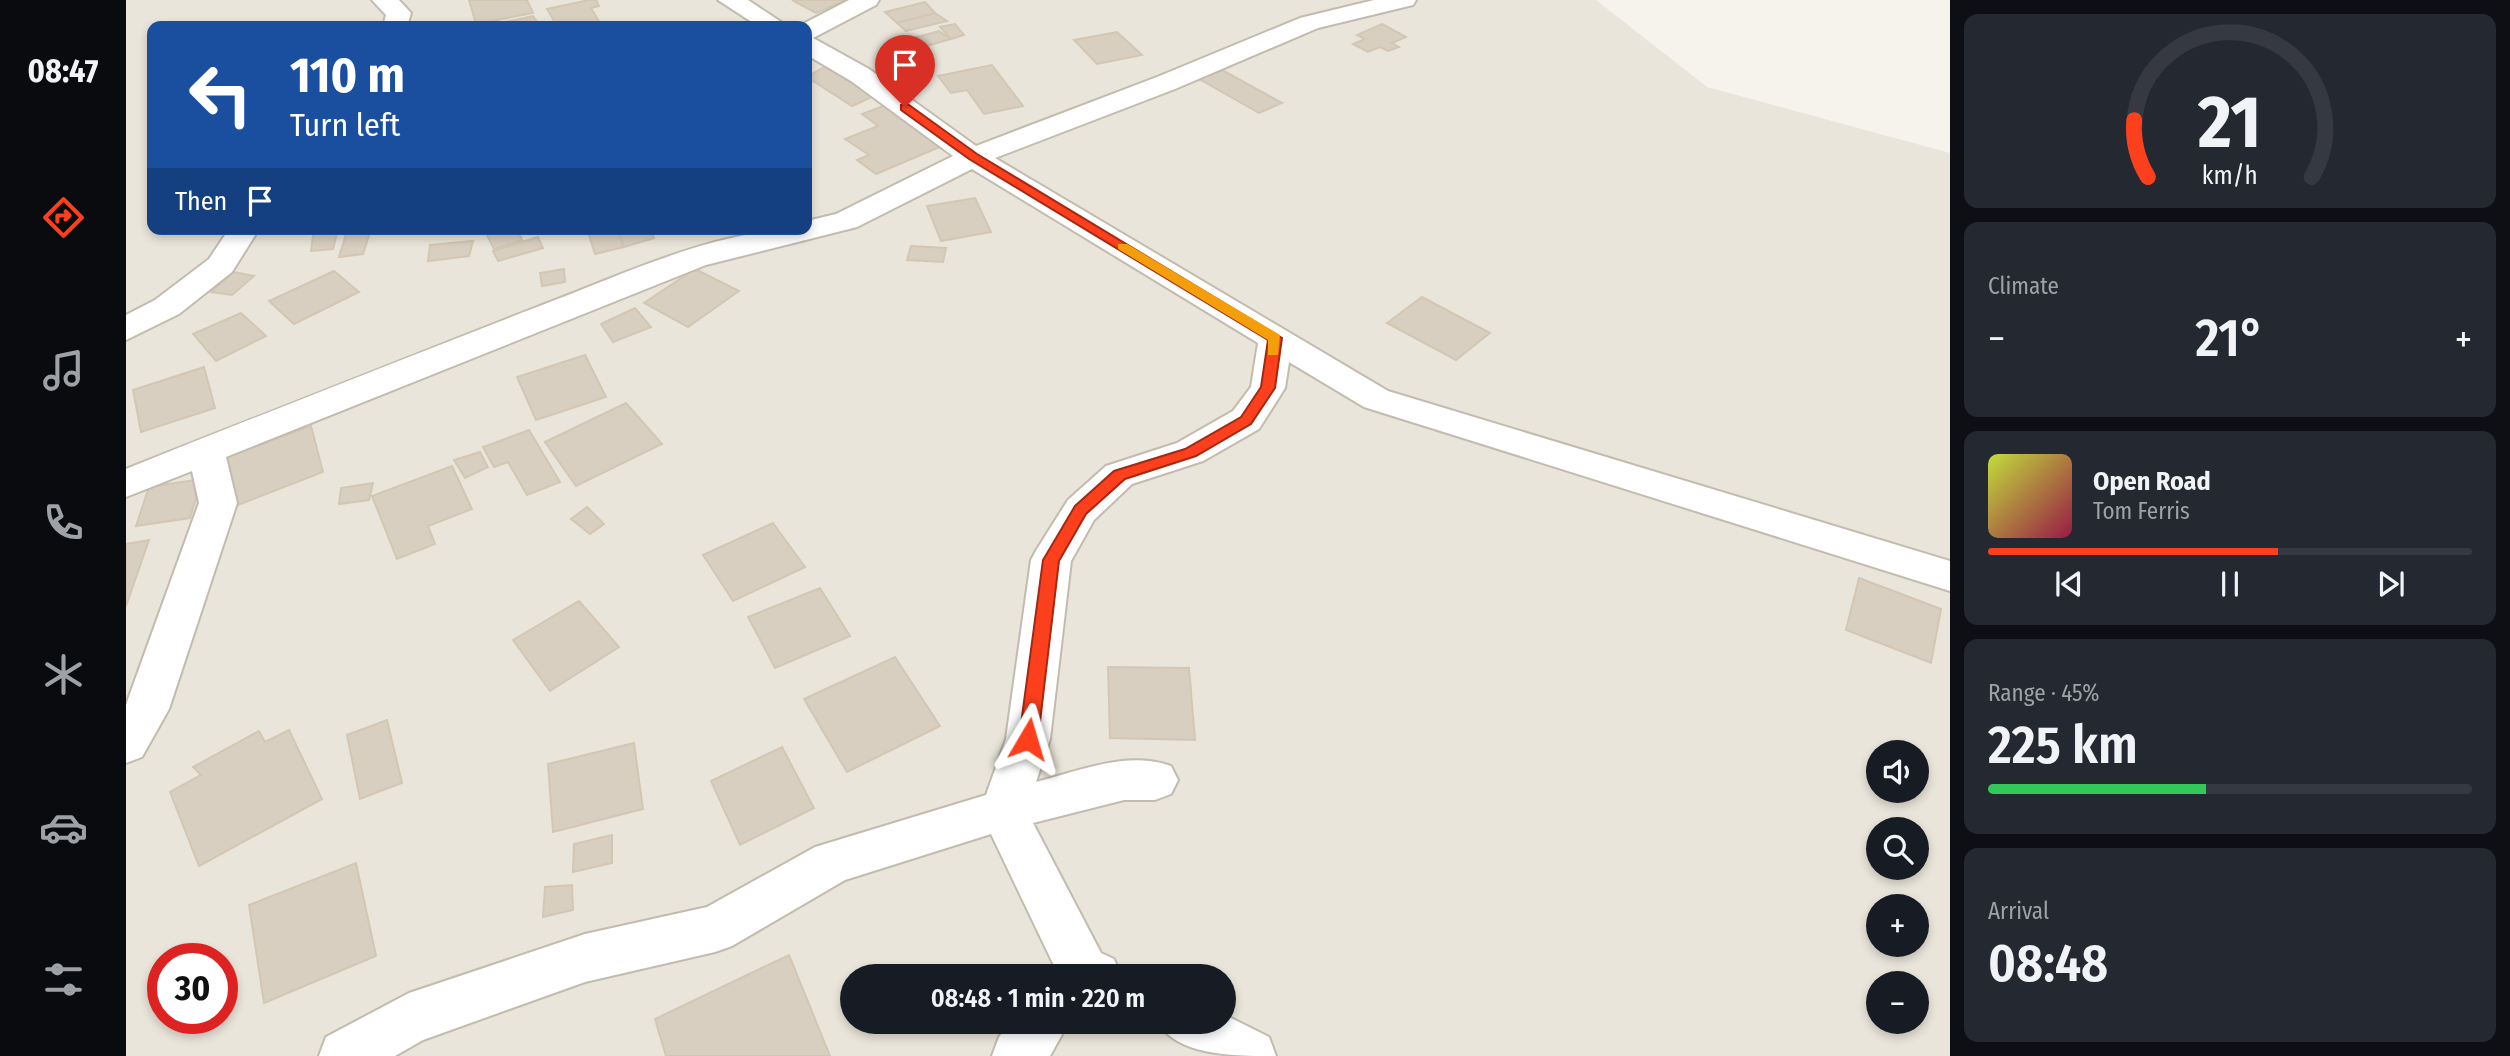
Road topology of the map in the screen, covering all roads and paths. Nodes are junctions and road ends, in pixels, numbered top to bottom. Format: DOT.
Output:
graph roads {
  1 [pos="384,0"];
  2 [pos="730,0"];
  3 [pos="867,0"];
  4 [pos="1404,0"];
  5 [pos="397,21"];
  6 [pos="766,21"];
  7 [pos="812,29"];
  8 [pos="812,47"];
  9 [pos="973,157"];
  10 [pos="812,229"];
  11 [pos="240,235"];
  12 [pos="789,235"];
  13 [pos="126,329"];
  14 [pos="1275,338"];
  15 [pos="206,451"];
  16 [pos="126,484"];
  17 [pos="1950,576"];
  18 [pos="126,744"];
  19 [pos="1155,780"];
  20 [pos="1003,810"];
  21 [pos="1080,964"];
  22 [pos="1035,1034"];
  23 [pos="1208,1034"];
  24 [pos="345,1056"];
  25 [pos="1018,1056"];
  26 [pos="1251,1056"];
  1 -- 5 [label="street"];
  2 -- 6 [label="street"];
  3 -- 7 [label="street"];
  4 -- 9 [label="street"];
  8 -- 9 [label="street"];
  9 -- 10 [label="street"];
  9 -- 14 [label="street"];
  11 -- 13 [label="street"];
  12 -- 15 [label="street"];
  14 -- 17 [label="street"];
  14 -- 20 [label="street"];
  15 -- 16 [label="street"];
  15 -- 18 [label="street"];
  19 -- 20 [label="street"];
  20 -- 21 [label="street"];
  20 -- 24 [label="street"];
  22 -- 25 [label="street"];
  23 -- 26 [label="street"];
}
